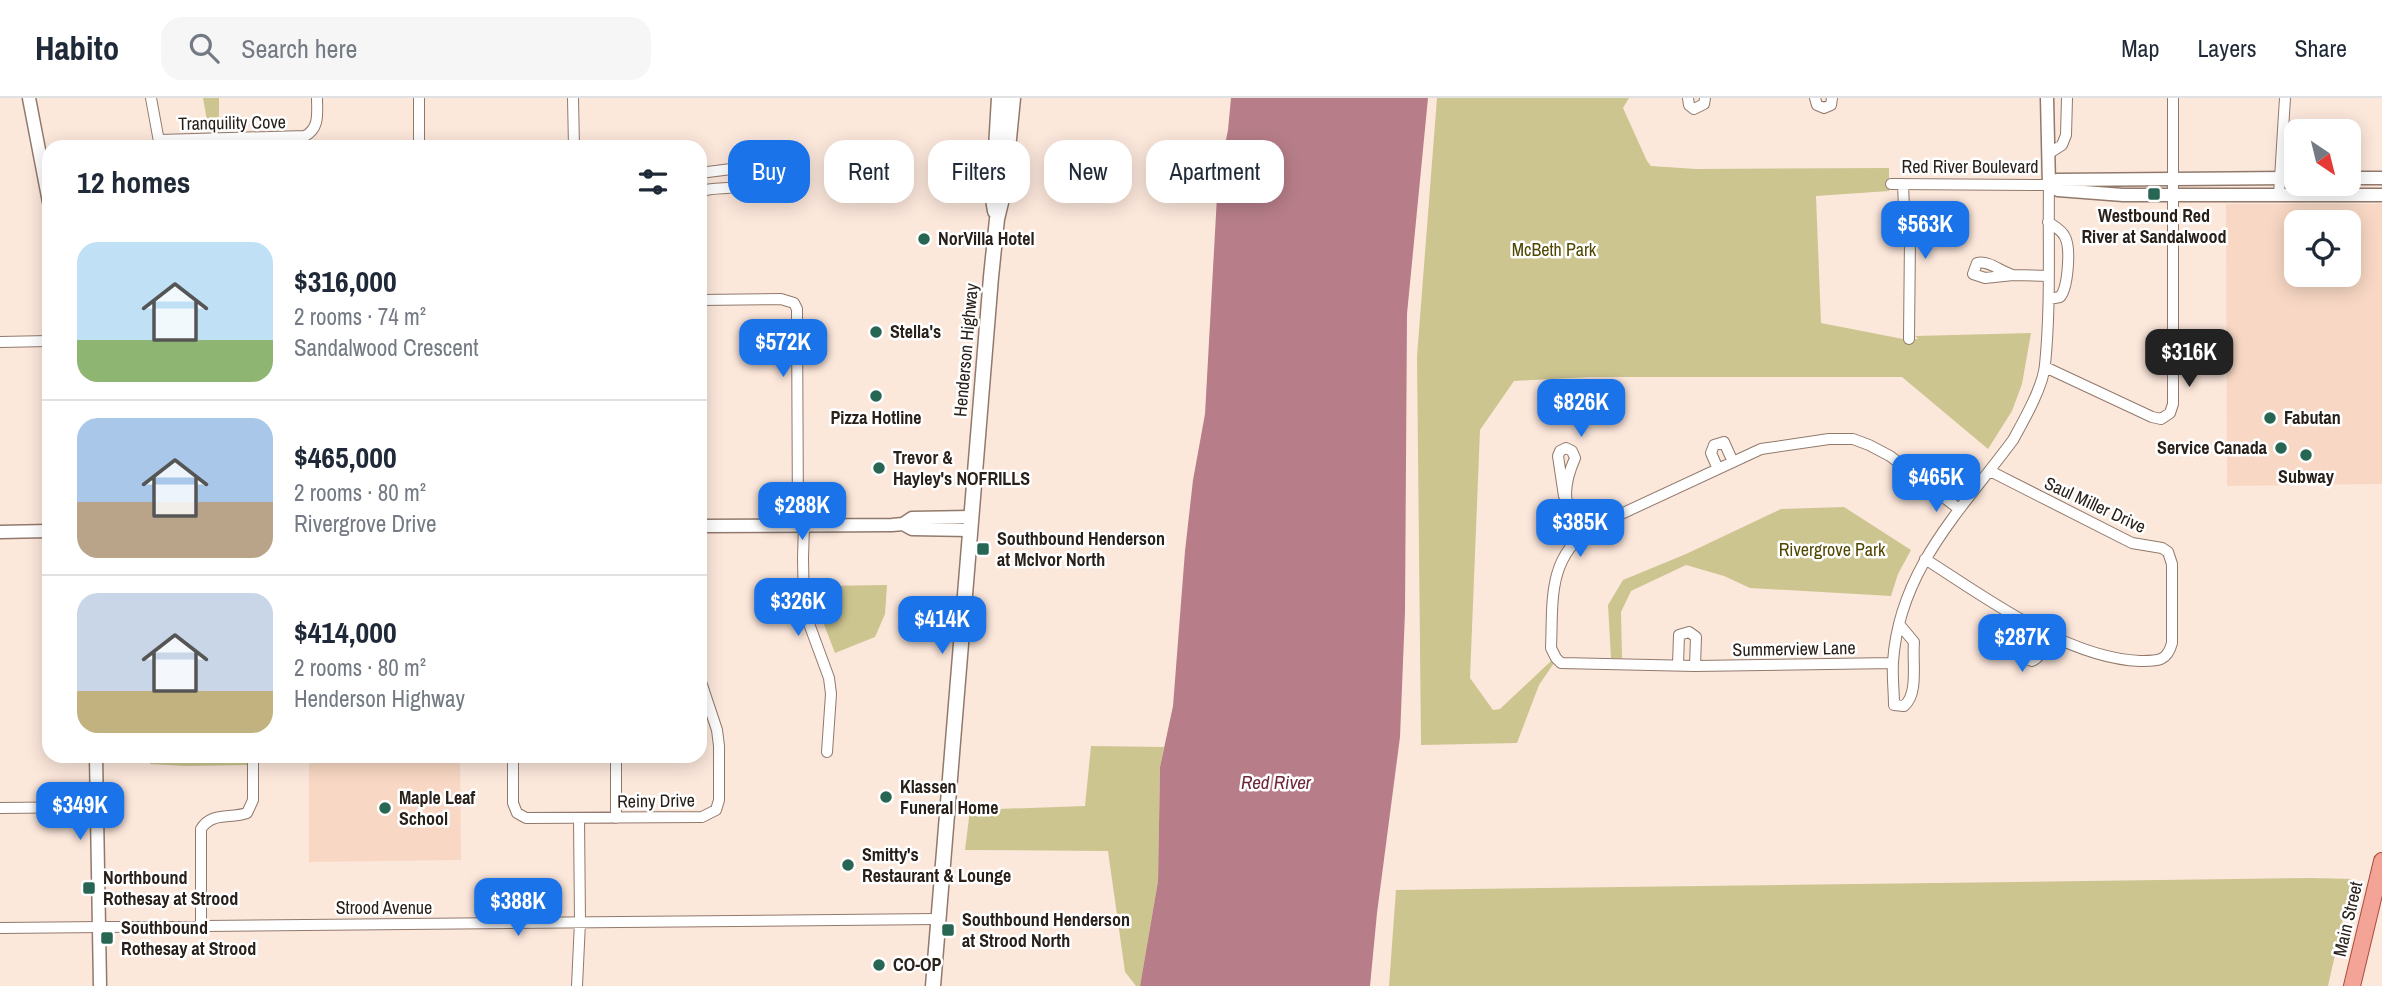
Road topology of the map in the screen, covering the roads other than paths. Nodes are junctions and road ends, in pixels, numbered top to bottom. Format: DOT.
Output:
graph roads {
  1 [pos="29,98"];
  2 [pos="151,98"];
  3 [pos="317,98"];
  4 [pos="419,98"];
  5 [pos="573,98"];
  6 [pos="999,98"];
  7 [pos="1013,98"];
  8 [pos="1688,98"];
  9 [pos="1705,98"];
  10 [pos="1815,98"];
  11 [pos="1832,98"];
  12 [pos="2047,98"];
  13 [pos="2067,98"];
  14 [pos="2173,98"];
  15 [pos="2285,98"];
  16 [pos="159,140"];
  17 [pos="222,140"];
  18 [pos="419,140"];
  19 [pos="574,140"];
  20 [pos="2048,154"];
  21 [pos="42,166"];
  22 [pos="707,172"];
  23 [pos="2382,177"];
  24 [pos="2279,178"];
  25 [pos="2284,178"];
  26 [pos="2361,178"];
  27 [pos="2172,179"];
  28 [pos="1891,184"];
  29 [pos="1903,184"];
  30 [pos="2049,185"];
  31 [pos="707,189"];
  32 [pos="2279,195"];
  33 [pos="2382,195"];
  34 [pos="2173,196"];
  35 [pos="997,219"];
  36 [pos="2048,222"];
  37 [pos="2013,275"];
  38 [pos="2048,276"];
  39 [pos="2049,299"];
  40 [pos="707,300"];
  41 [pos="1909,339"];
  42 [pos="42,341"];
  43 [pos="0,342"];
  44 [pos="2045,367"];
  45 [pos="1733,462"];
  46 [pos="1718,469"];
  47 [pos="1990,471"];
  48 [pos="1564,496"];
  49 [pos="1959,509"];
  50 [pos="970,523"];
  51 [pos="801,525"];
  52 [pos="707,527"];
  53 [pos="42,531"];
  54 [pos="0,532"];
  55 [pos="1580,535"];
  56 [pos="1925,559"];
  57 [pos="1899,624"];
  58 [pos="1893,663"];
  59 [pos="1678,665"];
  60 [pos="1695,666"];
  61 [pos="707,700"];
  62 [pos="827,752"];
  63 [pos="96,763"];
  64 [pos="253,763"];
  65 [pos="513,763"];
  66 [pos="615,763"];
  67 [pos="96,807"];
  68 [pos="0,808"];
  69 [pos="579,818"];
  70 [pos="616,818"];
  71 [pos="2382,861"];
  72 [pos="937,919"];
  73 [pos="580,922"];
  74 [pos="201,925"];
  75 [pos="99,927"];
  76 [pos="0,928"];
  77 [pos="100,986"];
  78 [pos="577,986"];
  79 [pos="933,986"];
  80 [pos="2352,986"];
  1 -- 21 [label="street"];
  2 -- 16 [label="street"];
  3 -- 17 [label="street, Tranquility Cove"];
  4 -- 18 [label="street"];
  5 -- 19 [label="street"];
  6 -- 35 [label="main road, Henderson Highway"];
  7 -- 35 [label="main road, Henderson Highway"];
  8 -- 9 [label="street"];
  10 -- 11 [label="street"];
  12 -- 20 [label="street"];
  13 -- 20 [label="street"];
  14 -- 27 [label="street"];
  15 -- 24 [label="street"];
  20 -- 30 [label="street"];
  22 -- 31 [label="street"];
  23 -- 26 [label="street"];
  24 -- 25 [label="street, Red River Boulevard"];
  24 -- 27 [label="street, Red River Boulevard"];
  24 -- 32 [label="street"];
  27 -- 30 [label="street, Red River Boulevard"];
  27 -- 34 [label="street"];
  28 -- 29 [label="street, Red River Boulevard"];
  29 -- 30 [label="street, Red River Boulevard"];
  29 -- 41 [label="street"];
  30 -- 34 [label="street, Red River Boulevard"];
  30 -- 36 [label="street"];
  32 -- 33 [label="street, Red River Boulevard"];
  32 -- 34 [label="street, Red River Boulevard"];
  34 -- 44 [label="street"];
  35 -- 50 [label="main road, Henderson Highway"];
  36 -- 38 [label="street"];
  36 -- 39 [label="street"];
  37 -- 38 [label="street"];
  38 -- 39 [label="street"];
  39 -- 44 [label="street"];
  40 -- 51 [label="street"];
  42 -- 43 [label="street"];
  44 -- 47 [label="street"];
  45 -- 46 [label="street, Summerview Lane"];
  45 -- 46 [label="street"];
  45 -- 49 [label="street, Summerview Lane"];
  46 -- 55 [label="street, Summerview Lane"];
  47 -- 49 [label="street"];
  47 -- 56 [label="street, Saul Miller Drive"];
  48 -- 55 [label="street"];
  49 -- 56 [label="street"];
  50 -- 51 [label="street"];
  50 -- 72 [label="main road, Henderson Highway"];
  51 -- 52 [label="street"];
  51 -- 62 [label="street"];
  53 -- 54 [label="street"];
  55 -- 59 [label="street, Summerview Lane"];
  56 -- 57 [label="street"];
  57 -- 58 [label="street"];
  57 -- 58 [label="street"];
  58 -- 60 [label="street, Summerview Lane"];
  59 -- 60 [label="street, Summerview Lane"];
  59 -- 60 [label="street"];
  61 -- 70 [label="street, Reiny Drive"];
  63 -- 67 [label="street"];
  64 -- 74 [label="street"];
  65 -- 69 [label="street, Reiny Drive"];
  66 -- 70 [label="street"];
  67 -- 68 [label="street"];
  67 -- 75 [label="street"];
  69 -- 70 [label="street, Reiny Drive"];
  69 -- 73 [label="street"];
  71 -- 80 [label="main road, Main Street"];
  72 -- 73 [label="street, Strood Avenue"];
  72 -- 79 [label="main road, Henderson Highway"];
  73 -- 74 [label="street, Strood Avenue"];
  73 -- 78 [label="street"];
  74 -- 75 [label="street, Strood Avenue"];
  75 -- 76 [label="street, Strood Avenue"];
  75 -- 77 [label="street"];
}
